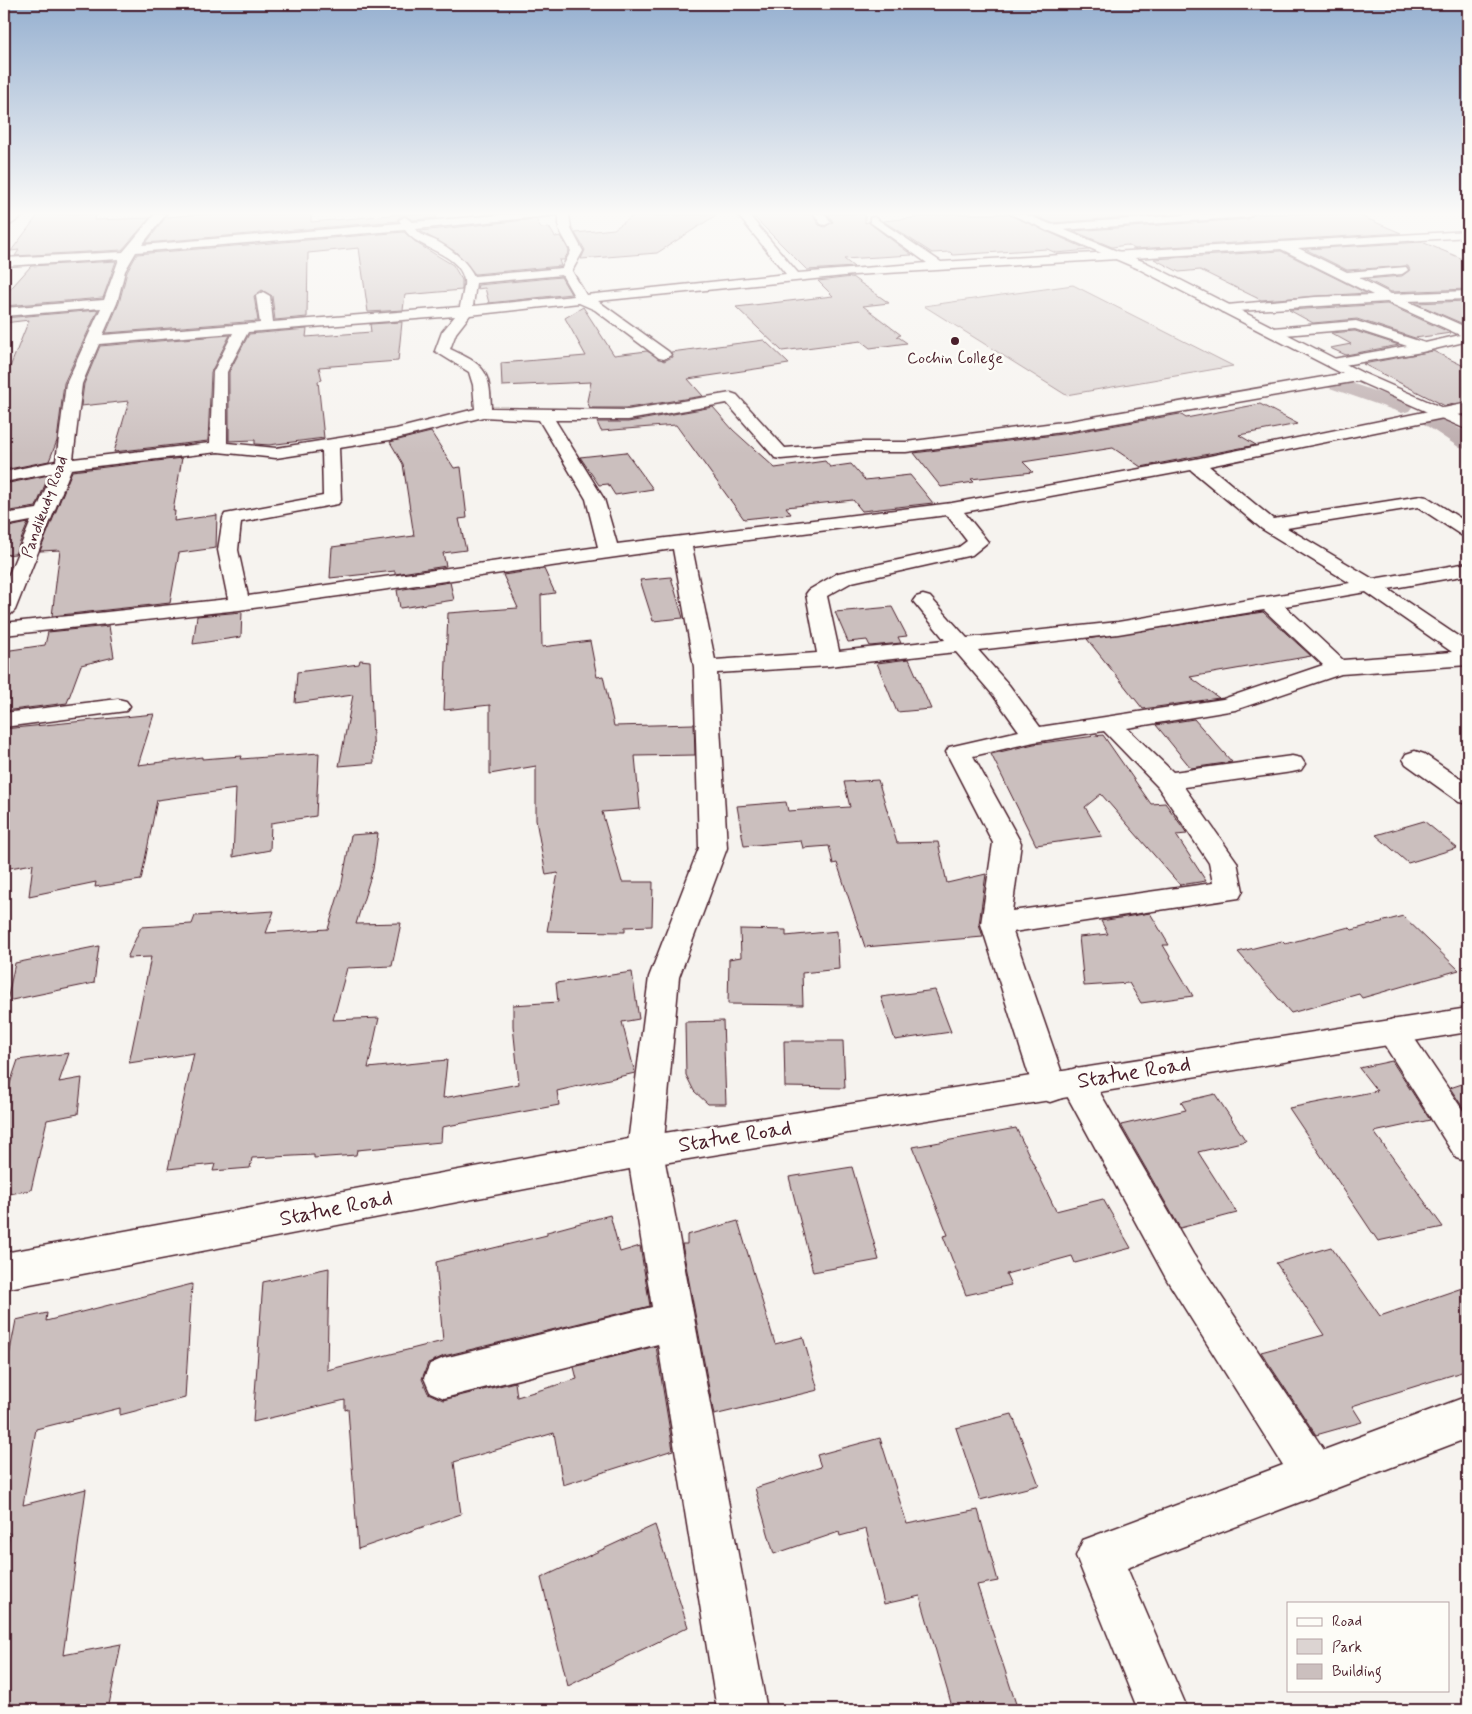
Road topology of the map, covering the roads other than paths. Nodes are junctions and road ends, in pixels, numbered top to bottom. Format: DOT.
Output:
graph roads {
  1 [pos="113,294"];
  2 [pos="468,294"];
  3 [pos="579,294"];
  4 [pos="641,294"];
  5 [pos="1198,294"];
  6 [pos="1381,294"];
  7 [pos="1468,295"];
  8 [pos="263,296"];
  9 [pos="1391,299"];
  10 [pos="583,300"];
  11 [pos="110,304"];
  12 [pos="1227,308"];
  13 [pos="466,311"];
  14 [pos="4,312"];
  15 [pos="267,325"];
  16 [pos="243,328"];
  17 [pos="1273,332"];
  18 [pos="1468,333"];
  19 [pos="1468,337"];
  20 [pos="94,340"];
  21 [pos="1424,347"];
  22 [pos="664,354"];
  23 [pos="1332,363"];
  24 [pos="1358,376"];
  25 [pos="1468,408"];
  26 [pos="483,412"];
  27 [pos="1443,412"];
  28 [pos="544,415"];
  29 [pos="1468,425"];
  30 [pos="330,444"];
  31 [pos="218,447"];
  32 [pos="1195,464"];
  33 [pos="64,465"];
  34 [pos="4,477"];
  35 [pos="952,509"];
  36 [pos="45,513"];
  37 [pos="4,520"];
  38 [pos="1270,525"];
  39 [pos="1468,531"];
  40 [pos="681,542"];
  41 [pos="609,551"];
  42 [pos="1468,569"];
  43 [pos="11,579"];
  44 [pos="1370,586"];
  45 [pos="923,601"];
  46 [pos="1269,603"];
  47 [pos="239,604"];
  48 [pos="4,607"];
  49 [pos="4,629"];
  50 [pos="963,645"];
  51 [pos="1468,653"];
  52 [pos="1468,658"];
  53 [pos="828,659"];
  54 [pos="1338,666"];
  55 [pos="705,667"];
  56 [pos="118,706"];
  57 [pos="4,720"];
  58 [pos="1111,725"];
  59 [pos="1034,735"];
  60 [pos="1415,758"];
  61 [pos="1292,764"];
  62 [pos="1167,781"];
  63 [pos="1468,796"];
  64 [pos="996,924"];
  65 [pos="1468,1020"];
  66 [pos="1393,1032"];
  67 [pos="1062,1085"];
  68 [pos="1468,1147"];
  69 [pos="645,1151"];
  70 [pos="4,1271"];
  71 [pos="674,1321"];
  72 [pos="444,1378"];
  73 [pos="1468,1417"];
  74 [pos="1315,1475"];
  75 [pos="742,1710"];
  76 [pos="1163,1710"];
  1 -- 11 [label="street, Pandikudy Road"];
  2 -- 13 [label="street"];
  3 -- 10 [label="street"];
  4 -- 10 [label="street"];
  5 -- 12 [label="street"];
  6 -- 9 [label="street"];
  7 -- 9 [label="street"];
  8 -- 15 [label="street"];
  9 -- 12 [label="street"];
  9 -- 18 [label="street"];
  10 -- 13 [label="street"];
  10 -- 22 [label="street"];
  11 -- 14 [label="street"];
  11 -- 20 [label="street, Pandikudy Road"];
  12 -- 17 [label="street"];
  13 -- 15 [label="street"];
  13 -- 26 [label="street"];
  15 -- 16 [label="street"];
  16 -- 20 [label="street"];
  16 -- 31 [label="street"];
  17 -- 21 [label="street"];
  17 -- 23 [label="street"];
  19 -- 21 [label="street"];
  20 -- 33 [label="street, Pandikudy Road"];
  21 -- 23 [label="street"];
  23 -- 24 [label="street"];
  24 -- 27 [label="street"];
  24 -- 28 [label="street"];
  25 -- 27 [label="street"];
  26 -- 28 [label="street"];
  26 -- 30 [label="street"];
  27 -- 29 [label="street"];
  27 -- 32 [label="street"];
  28 -- 41 [label="street"];
  30 -- 31 [label="street"];
  30 -- 47 [label="street"];
  31 -- 33 [label="street"];
  32 -- 35 [label="street"];
  32 -- 38 [label="street"];
  33 -- 34 [label="street"];
  33 -- 36 [label="street, Pandikudy Road"];
  35 -- 40 [label="street"];
  35 -- 53 [label="street"];
  36 -- 37 [label="street"];
  36 -- 43 [label="street, Pandikudy Road"];
  38 -- 39 [label="street"];
  38 -- 44 [label="street"];
  40 -- 41 [label="street"];
  40 -- 55 [label="street"];
  41 -- 47 [label="street"];
  42 -- 44 [label="street"];
  43 -- 48 [label="street, Pandikudy Road"];
  44 -- 46 [label="street"];
  44 -- 51 [label="street"];
  45 -- 50 [label="street"];
  46 -- 50 [label="street"];
  46 -- 54 [label="street"];
  47 -- 49 [label="street"];
  50 -- 53 [label="street"];
  50 -- 59 [label="street"];
  52 -- 54 [label="street"];
  53 -- 55 [label="street"];
  54 -- 58 [label="street"];
  55 -- 69 [label="street"];
  56 -- 57 [label="street"];
  58 -- 59 [label="street"];
  58 -- 62 [label="street"];
  59 -- 64 [label="street"];
  60 -- 63 [label="street"];
  61 -- 62 [label="street"];
  62 -- 64 [label="street"];
  64 -- 67 [label="street"];
  65 -- 66 [label="street, Statue Road"];
  66 -- 67 [label="street, Statue Road"];
  66 -- 68 [label="street"];
  67 -- 69 [label="street, Statue Road"];
  67 -- 74 [label="street"];
  69 -- 70 [label="street, Statue Road"];
  69 -- 71 [label="street"];
  71 -- 72 [label="street"];
  71 -- 75 [label="street"];
  73 -- 74 [label="street"];
  74 -- 76 [label="street"];
}
